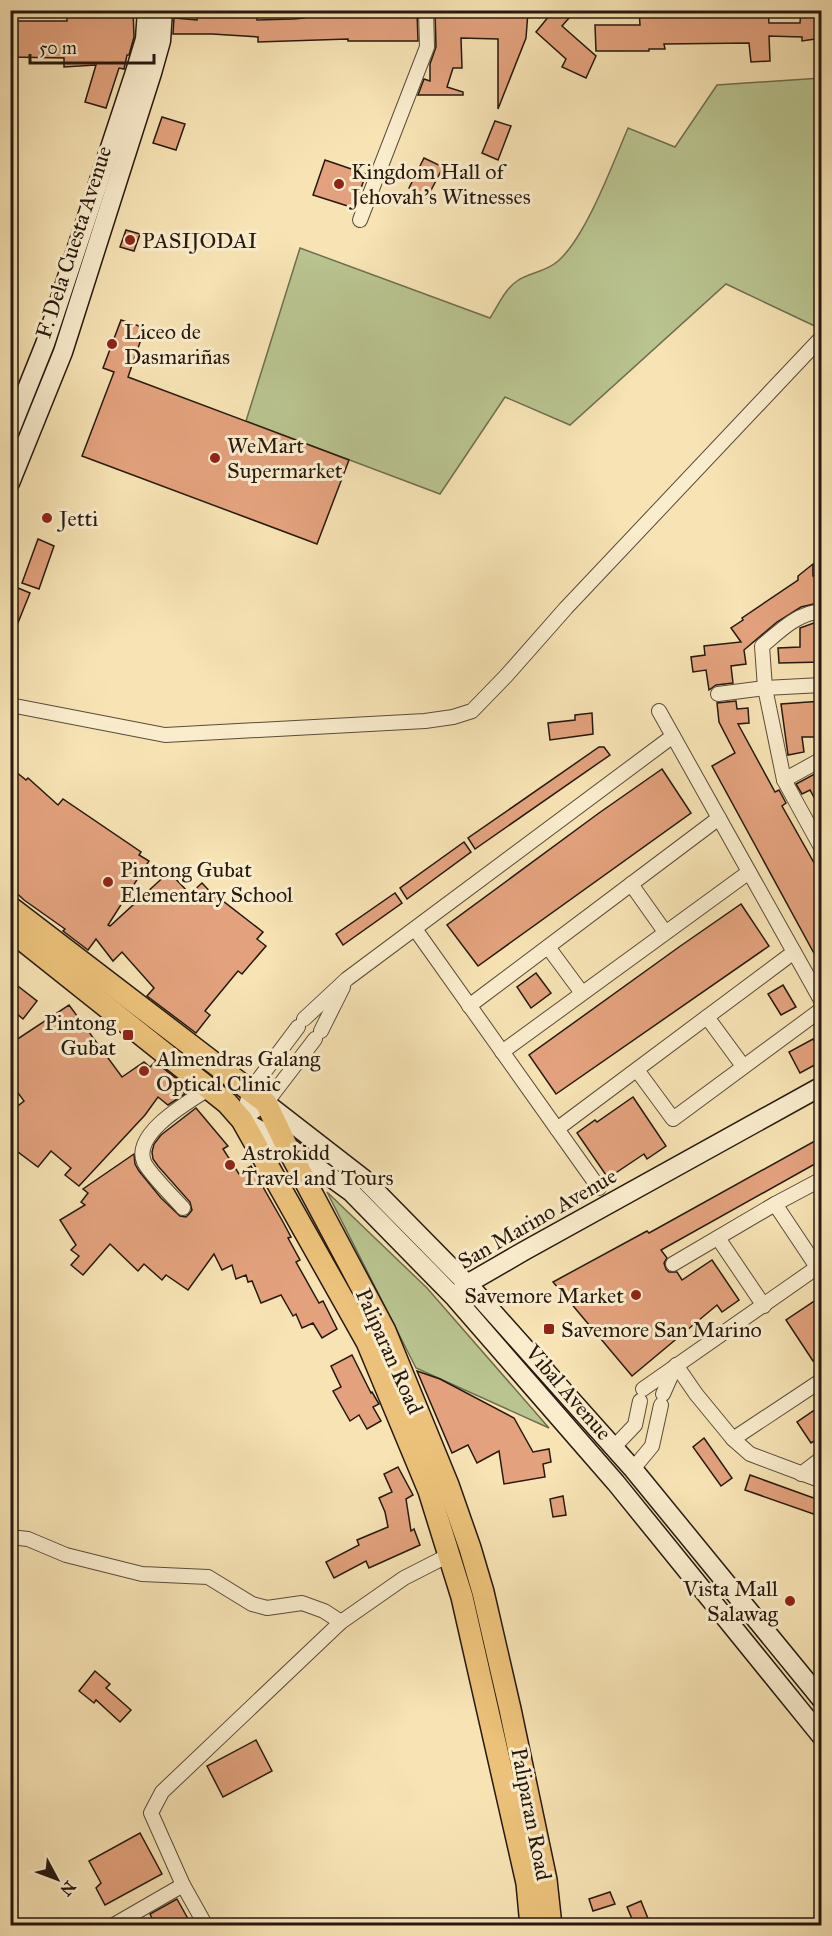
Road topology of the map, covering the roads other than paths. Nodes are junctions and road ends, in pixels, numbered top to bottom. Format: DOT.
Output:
graph roads {
  1 [pos="147,10"];
  2 [pos="163,10"];
  3 [pos="426,10"];
  4 [pos="360,220"];
  5 [pos="822,338"];
  6 [pos="10,432"];
  7 [pos="10,483"];
  8 [pos="822,611"];
  9 [pos="822,685"];
  10 [pos="765,688"];
  11 [pos="718,694"];
  12 [pos="10,705"];
  13 [pos="659,711"];
  14 [pos="673,736"];
  15 [pos="822,759"];
  16 [pos="784,780"];
  17 [pos="719,818"];
  18 [pos="820,841"];
  19 [pos="749,872"];
  20 [pos="631,884"];
  21 [pos="10,907"];
  22 [pos="415,929"];
  23 [pos="10,930"];
  24 [pos="665,932"];
  25 [pos="548,947"];
  26 [pos="794,952"];
  27 [pos="347,979"];
  28 [pos="582,993"];
  29 [pos="822,1002"];
  30 [pos="469,1006"];
  31 [pos="822,1009"];
  32 [pos="707,1017"];
  33 [pos="502,1052"];
  34 [pos="744,1066"];
  35 [pos="637,1070"];
  36 [pos="822,1086"];
  37 [pos="210,1088"];
  38 [pos="258,1097"];
  39 [pos="822,1099"];
  40 [pos="242,1120"];
  41 [pos="558,1129"];
  42 [pos="286,1144"];
  43 [pos="822,1179"];
  44 [pos="599,1188"];
  45 [pos="774,1204"];
  46 [pos="183,1208"];
  47 [pos="718,1238"];
  48 [pos="674,1264"];
  49 [pos="819,1265"];
  50 [pos="465,1291"];
  51 [pos="764,1306"];
  52 [pos="676,1365"];
  53 [pos="822,1380"];
  54 [pos="733,1438"];
  55 [pos="609,1442"];
  56 [pos="588,1451"];
  57 [pos="822,1458"];
  58 [pos="633,1468"];
  59 [pos="801,1474"];
  60 [pos="822,1481"];
  61 [pos="10,1538"];
  62 [pos="449,1555"];
  63 [pos="341,1622"];
  64 [pos="822,1700"];
  65 [pos="822,1737"];
  66 [pos="183,1885"];
  67 [pos="112,1926"];
  68 [pos="206,1926"];
  69 [pos="531,1926"];
  70 [pos="551,1926"];
  1 -- 6 [label="main road, F. Dela Cuesta Avenue"];
  2 -- 7 [label="main road, F. Dela Cuesta Avenue"];
  3 -- 4 [label="street"];
  5 -- 12 [label="street"];
  8 -- 10 [label="street"];
  9 -- 10 [label="street"];
  10 -- 11 [label="street"];
  10 -- 16 [label="street"];
  13 -- 14 [label="street"];
  14 -- 17 [label="street"];
  14 -- 22 [label="street"];
  15 -- 16 [label="street"];
  16 -- 18 [label="street"];
  17 -- 19 [label="street"];
  17 -- 20 [label="street"];
  19 -- 24 [label="street"];
  19 -- 26 [label="street"];
  20 -- 24 [label="street"];
  20 -- 25 [label="street"];
  21 -- 38 [label="main road, Paliparan Road"];
  22 -- 27 [label="street"];
  22 -- 30 [label="street"];
  23 -- 37 [label="main road, Paliparan Road"];
  24 -- 28 [label="street"];
  25 -- 28 [label="street"];
  25 -- 30 [label="street"];
  26 -- 29 [label="street"];
  26 -- 32 [label="street"];
  27 -- 38 [label="street"];
  27 -- 38 [label="street"];
  28 -- 33 [label="street"];
  30 -- 33 [label="street"];
  31 -- 34 [label="street"];
  32 -- 34 [label="street"];
  32 -- 35 [label="street"];
  33 -- 41 [label="street"];
  34 -- 35 [label="street"];
  35 -- 41 [label="street"];
  36 -- 50 [label="main road, San Marino Avenue"];
  37 -- 40 [label="main road, Paliparan Road"];
  37 -- 46 [label="street"];
  38 -- 40 [label="street"];
  38 -- 42 [label="main road, Paliparan Road"];
  38 -- 50 [label="main road, Vibal Avenue"];
  39 -- 50 [label="main road, San Marino Avenue"];
  40 -- 42 [label="main road, Vibal Avenue"];
  40 -- 62 [label="main road, Paliparan Road"];
  41 -- 44 [label="street"];
  42 -- 50 [label="main road, Vibal Avenue"];
  42 -- 70 [label="main road, Paliparan Road"];
  43 -- 45 [label="street"];
  45 -- 47 [label="street"];
  45 -- 49 [label="street"];
  47 -- 48 [label="street"];
  47 -- 51 [label="street"];
  49 -- 51 [label="street"];
  50 -- 55 [label="main road, Vibal Avenue"];
  50 -- 56 [label="main road, Vibal Avenue"];
  51 -- 52 [label="street"];
  52 -- 54 [label="street"];
  52 -- 55 [label="street"];
  52 -- 58 [label="street"];
  53 -- 54 [label="street"];
  54 -- 59 [label="street"];
  55 -- 56 [label="main road"];
  55 -- 58 [label="main road, Vibal Avenue"];
  56 -- 65 [label="main road, Vibal Avenue"];
  57 -- 59 [label="street"];
  58 -- 64 [label="main road, Vibal Avenue"];
  59 -- 60 [label="street"];
  61 -- 63 [label="street"];
  62 -- 63 [label="street"];
  62 -- 69 [label="main road, Paliparan Road"];
  63 -- 66 [label="street"];
  66 -- 67 [label="street"];
  66 -- 68 [label="street"];
}
